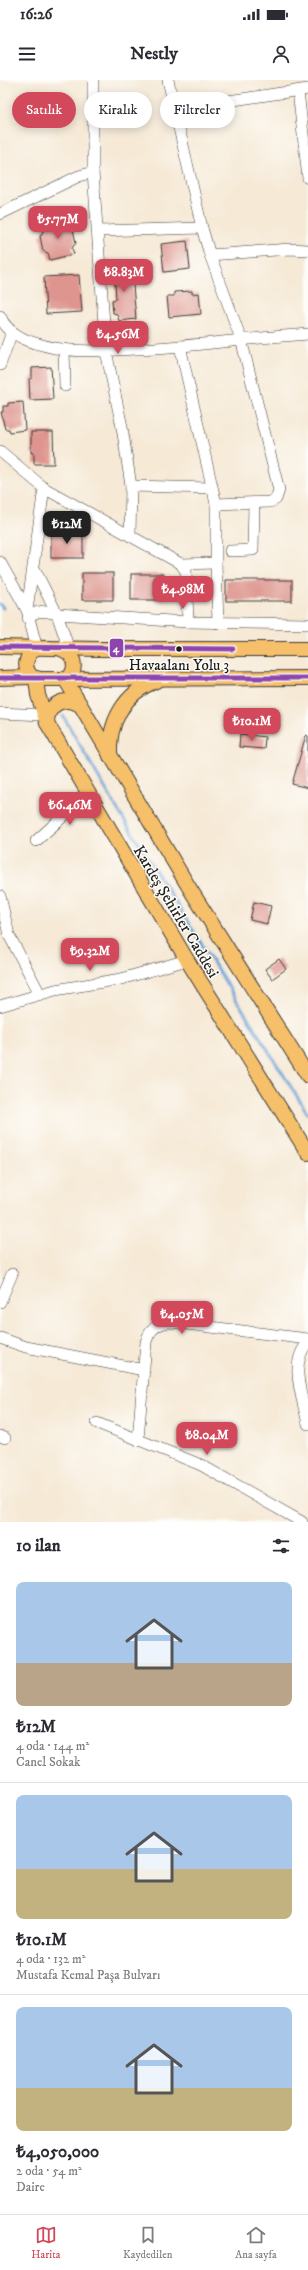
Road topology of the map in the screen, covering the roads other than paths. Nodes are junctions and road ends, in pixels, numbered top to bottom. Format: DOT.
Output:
graph roads {
  1 [pos="93,80"];
  2 [pos="168,80"];
  3 [pos="303,90"];
  4 [pos="170,92"];
  5 [pos="235,100"];
  6 [pos="178,128"];
  7 [pos="93,172"];
  8 [pos="308,178"];
  9 [pos="0,214"];
  10 [pos="202,228"];
  11 [pos="98,231"];
  12 [pos="308,250"];
  13 [pos="210,256"];
  14 [pos="0,316"];
  15 [pos="12,332"];
  16 [pos="308,334"];
  17 [pos="241,339"];
  18 [pos="180,346"];
  19 [pos="64,349"];
  20 [pos="106,351"];
  21 [pos="0,365"];
  22 [pos="65,386"];
  23 [pos="0,450"];
  24 [pos="131,486"];
  25 [pos="44,488"];
  26 [pos="212,488"];
  27 [pos="254,503"];
  28 [pos="216,504"];
  29 [pos="130,536"];
  30 [pos="230,551"];
  31 [pos="0,562"];
  32 [pos="216,563"];
  33 [pos="181,564"];
  34 [pos="34,571"];
  35 [pos="10,578"];
  36 [pos="28,614"];
  37 [pos="57,614"];
  38 [pos="188,622"];
  39 [pos="218,622"];
  40 [pos="308,624"];
  41 [pos="0,647"];
  42 [pos="36,648"];
  43 [pos="65,649"];
  44 [pos="308,649"];
  45 [pos="0,678"];
  46 [pos="34,678"];
  47 [pos="308,678"];
  48 [pos="66,679"];
  49 [pos="159,680"];
  50 [pos="80,705"];
  51 [pos="0,713"];
  52 [pos="45,719"];
  53 [pos="110,756"];
  54 [pos="88,794"];
  55 [pos="36,841"];
  56 [pos="0,896"];
  57 [pos="187,960"];
  58 [pos="40,994"];
  59 [pos="0,1006"];
  60 [pos="308,1076"];
  61 [pos="308,1153"];
  62 [pos="12,1274"];
  63 [pos="0,1302"];
  64 [pos="0,1338"];
  65 [pos="308,1339"];
  66 [pos="308,1343"];
  67 [pos="144,1370"];
  68 [pos="97,1423"];
  69 [pos="308,1424"];
  70 [pos="138,1440"];
  71 [pos="302,1522"];
  1 -- 7 [label="street"];
  2 -- 4 [label="street"];
  3 -- 5 [label="street"];
  3 -- 8 [label="street"];
  6 -- 10 [label="street"];
  7 -- 9 [label="street"];
  7 -- 11 [label="street"];
  10 -- 11 [label="street"];
  10 -- 13 [label="street"];
  11 -- 20 [label="street"];
  12 -- 13 [label="street"];
  13 -- 17 [label="street"];
  14 -- 15 [label="street"];
  15 -- 19 [label="street"];
  15 -- 21 [label="street"];
  16 -- 17 [label="street"];
  17 -- 18 [label="street"];
  17 -- 27 [label="street"];
  18 -- 20 [label="street"];
  18 -- 26 [label="street"];
  19 -- 20 [label="street"];
  19 -- 22 [label="street"];
  20 -- 24 [label="street"];
  23 -- 25 [label="street"];
  24 -- 26 [label="street"];
  24 -- 29 [label="street"];
  25 -- 29 [label="street"];
  25 -- 34 [label="street"];
  26 -- 28 [label="street"];
  27 -- 28 [label="street"];
  27 -- 30 [label="street"];
  28 -- 32 [label="street"];
  29 -- 33 [label="street"];
  31 -- 35 [label="street"];
  32 -- 33 [label="street"];
  32 -- 39 [label="street"];
  33 -- 38 [label="street"];
  34 -- 35 [label="street"];
  34 -- 36 [label="street"];
  34 -- 37 [label="street"];
  35 -- 36 [label="street"];
  36 -- 37 [label="street"];
  36 -- 42 [label="street"];
  37 -- 38 [label="street"];
  37 -- 43 [label="street"];
  38 -- 39 [label="street"];
  39 -- 40 [label="street"];
  41 -- 42 [label="main road"];
  42 -- 43 [label="main road"];
  42 -- 46 [label="main road"];
  43 -- 44 [label="main road"];
  43 -- 48 [label="main road"];
  45 -- 46 [label="main road"];
  46 -- 48 [label="main road"];
  46 -- 52 [label="main road, Kardeş Şehirler Caddesi"];
  47 -- 49 [label="main road"];
  48 -- 49 [label="main road"];
  48 -- 50 [label="main road, Kardeş Şehirler Caddesi"];
  49 -- 53 [label="main road"];
  50 -- 52 [label="main road"];
  50 -- 53 [label="main road, Kardeş Şehirler Caddesi"];
  51 -- 52 [label="street"];
  52 -- 54 [label="main road, Kardeş Şehirler Caddesi"];
  53 -- 60 [label="main road, Kardeş Şehirler Caddesi"];
  54 -- 55 [label="street"];
  54 -- 57 [label="main road, Kardeş Şehirler Caddesi"];
  56 -- 58 [label="street"];
  57 -- 58 [label="street"];
  57 -- 61 [label="main road, Kardeş Şehirler Caddesi"];
  58 -- 59 [label="street"];
  62 -- 63 [label="street"];
  64 -- 67 [label="street"];
  65 -- 67 [label="street"];
  66 -- 69 [label="street"];
  67 -- 70 [label="street"];
  68 -- 70 [label="street"];
  70 -- 71 [label="street"];
}
